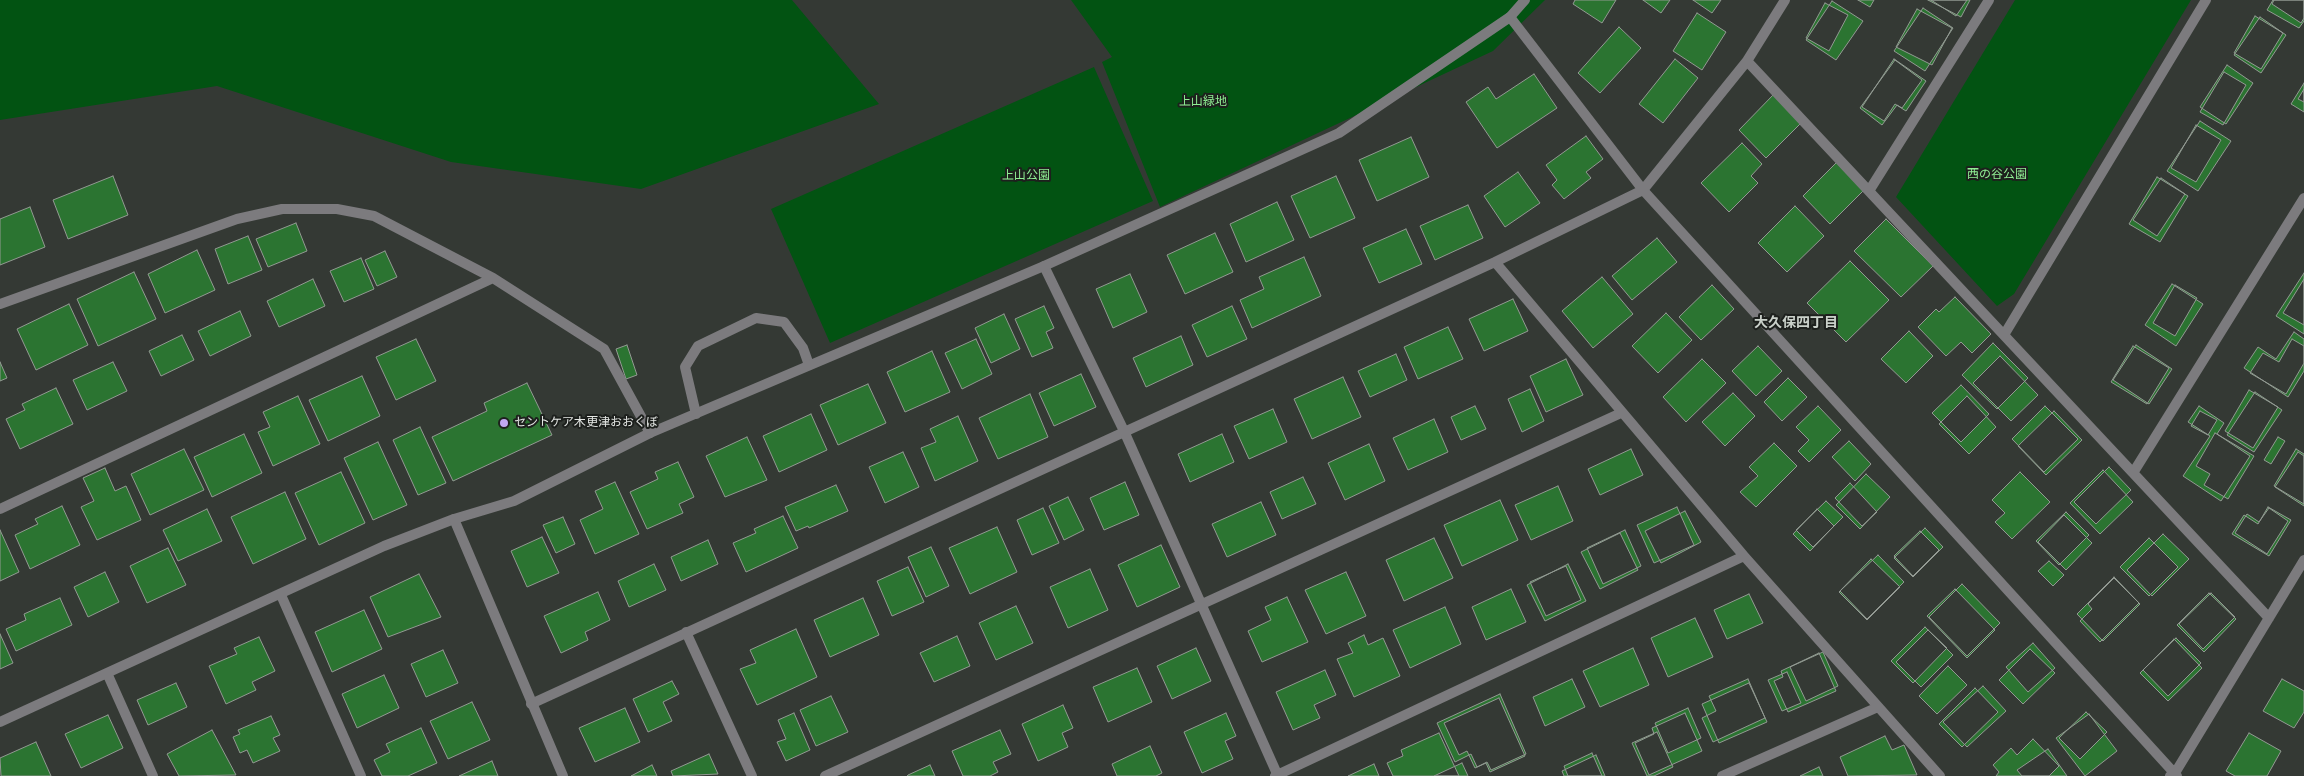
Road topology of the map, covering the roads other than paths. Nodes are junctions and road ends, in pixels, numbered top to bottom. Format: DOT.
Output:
graph roads {
  1 [pos="1525,0"];
  2 [pos="1785,0"];
  3 [pos="1990,0"];
  4 [pos="2206,0"];
  5 [pos="1510,17"];
  6 [pos="1747,61"];
  7 [pos="1644,190"];
  8 [pos="1869,192"];
  9 [pos="2304,198"];
  10 [pos="1495,262"];
  11 [pos="1044,266"];
  12 [pos="493,278"];
  13 [pos="0,304"];
  14 [pos="2004,335"];
  15 [pos="809,366"];
  16 [pos="1621,413"];
  17 [pos="696,414"];
  18 [pos="1124,432"];
  19 [pos="650,433"];
  20 [pos="2133,473"];
  21 [pos="0,509"];
  22 [pos="454,518"];
  23 [pos="1744,556"];
  24 [pos="2304,560"];
  25 [pos="281,595"];
  26 [pos="1202,604"];
  27 [pos="2269,618"];
  28 [pos="686,632"];
  29 [pos="106,673"];
  30 [pos="531,704"];
  31 [pos="1878,707"];
  32 [pos="0,722"];
  33 [pos="2174,775"];
  34 [pos="153,776"];
  35 [pos="361,776"];
  36 [pos="563,776"];
  37 [pos="752,776"];
  38 [pos="826,776"];
  39 [pos="1277,776"];
  40 [pos="1722,776"];
  41 [pos="1940,776"];
  1 -- 5 [label="street"];
  2 -- 6 [label="street"];
  3 -- 8 [label="street"];
  4 -- 14 [label="street"];
  5 -- 7 [label="street"];
  5 -- 11 [label="street"];
  6 -- 7 [label="street"];
  6 -- 8 [label="street"];
  7 -- 10 [label="street"];
  7 -- 33 [label="street"];
  8 -- 14 [label="street"];
  9 -- 20 [label="street"];
  10 -- 16 [label="street"];
  10 -- 18 [label="street"];
  11 -- 15 [label="street"];
  11 -- 18 [label="street"];
  12 -- 13 [label="street"];
  12 -- 19 [label="street"];
  12 -- 21 [label="street"];
  14 -- 20 [label="street"];
  15 -- 17 [label="street"];
  15 -- 17 [label="street"];
  16 -- 23 [label="street"];
  16 -- 26 [label="street"];
  17 -- 19 [label="street"];
  18 -- 26 [label="street"];
  18 -- 28 [label="street"];
  19 -- 22 [label="street"];
  20 -- 27 [label="street"];
  22 -- 25 [label="street"];
  22 -- 30 [label="street"];
  23 -- 31 [label="street"];
  23 -- 39 [label="street"];
  24 -- 27 [label="street"];
  25 -- 29 [label="street"];
  25 -- 35 [label="street"];
  26 -- 38 [label="street"];
  26 -- 39 [label="street"];
  27 -- 33 [label="street"];
  28 -- 30 [label="street"];
  28 -- 37 [label="street"];
  29 -- 32 [label="street"];
  29 -- 34 [label="street"];
  30 -- 36 [label="street"];
  31 -- 40 [label="street"];
  31 -- 41 [label="street"];
}
